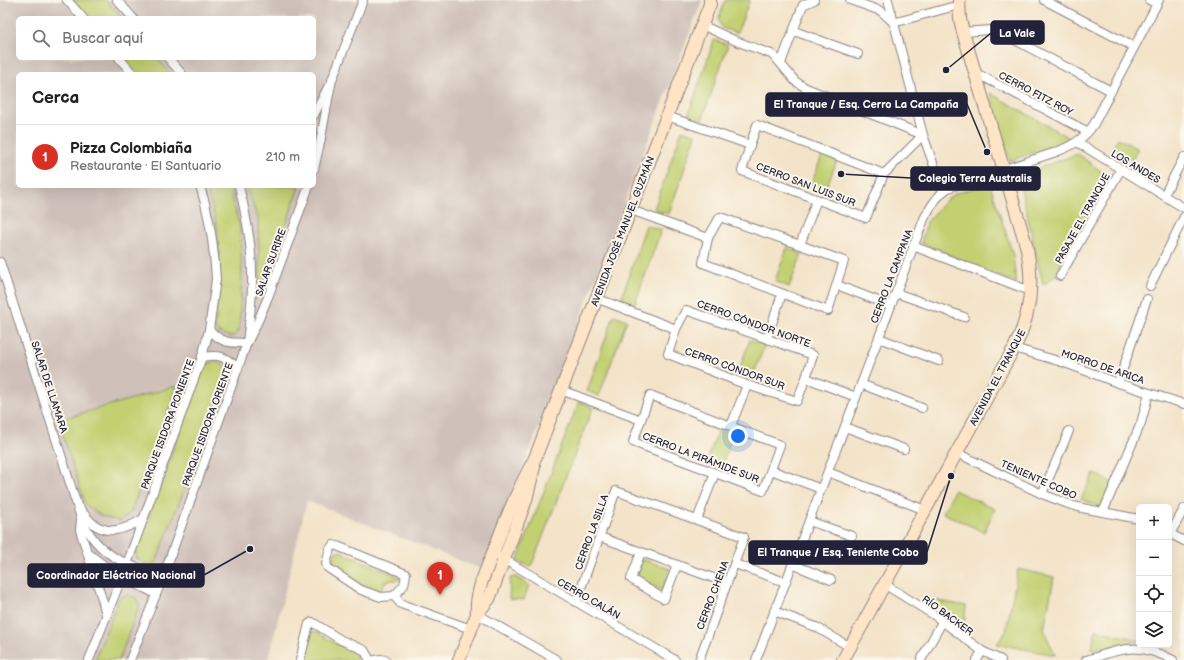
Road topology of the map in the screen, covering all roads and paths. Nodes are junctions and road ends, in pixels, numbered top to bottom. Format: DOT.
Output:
graph roads {
  1 [pos="67,0"];
  2 [pos="117,0"];
  3 [pos="363,0"];
  4 [pos="814,0"];
  5 [pos="850,0"];
  6 [pos="888,0"];
  7 [pos="1044,0"];
  8 [pos="1149,0"];
  9 [pos="711,1"];
  10 [pos="958,2"];
  11 [pos="1158,2"];
  12 [pos="81,16"];
  13 [pos="131,16"];
  14 [pos="893,23"];
  15 [pos="702,25"];
  16 [pos="794,31"];
  17 [pos="963,32"];
  18 [pos="1134,47"];
  19 [pos="858,54"];
  20 [pos="121,60"];
  21 [pos="170,60"];
  22 [pos="781,63"];
  23 [pos="131,72"];
  24 [pos="180,72"];
  25 [pos="974,72"];
  26 [pos="332,80"];
  27 [pos="1111,91"];
  28 [pos="316,110"];
  29 [pos="667,116"];
  30 [pos="1088,132"];
  31 [pos="923,135"];
  32 [pos="1077,142"];
  33 [pos="750,145"];
  34 [pos="1184,157"];
  35 [pos="316,160"];
  36 [pos="1004,169"];
  37 [pos="1121,169"];
  38 [pos="884,174"];
  39 [pos="200,188"];
  40 [pos="238,188"];
  41 [pos="308,188"];
  42 [pos="943,191"];
  43 [pos="1164,195"];
  44 [pos="816,199"];
  45 [pos="1184,208"];
  46 [pos="631,210"];
  47 [pos="1184,217"];
  48 [pos="708,238"];
  49 [pos="800,245"];
  50 [pos="913,246"];
  51 [pos="0,262"];
  52 [pos="1060,276"];
  53 [pos="837,286"];
  54 [pos="1150,286"];
  55 [pos="1030,291"];
  56 [pos="896,293"];
  57 [pos="782,294"];
  58 [pos="596,298"];
  59 [pos="1147,299"];
  60 [pos="891,306"];
  61 [pos="964,317"];
  62 [pos="676,329"];
  63 [pos="209,330"];
  64 [pos="767,338"];
  65 [pos="879,338"];
  66 [pos="247,343"];
  67 [pos="1014,348"];
  68 [pos="202,357"];
  69 [pos="939,361"];
  70 [pos="238,368"];
  71 [pos="806,378"];
  72 [pos="1118,383"];
  73 [pos="861,384"];
  74 [pos="747,385"];
  75 [pos="561,390"];
  76 [pos="1149,393"];
  77 [pos="856,397"];
  78 [pos="1184,404"];
  79 [pos="922,408"];
  80 [pos="641,420"];
  81 [pos="731,426"];
  82 [pos="845,427"];
  83 [pos="1069,431"];
  84 [pos="904,449"];
  85 [pos="957,453"];
  86 [pos="535,458"];
  87 [pos="771,470"];
  88 [pos="828,472"];
  89 [pos="715,473"];
  90 [pos="821,489"];
  91 [pos="1042,494"];
  92 [pos="77,506"];
  93 [pos="926,510"];
  94 [pos="1184,510"];
  95 [pos="1103,512"];
  96 [pos="81,518"];
  97 [pos="1136,518"];
  98 [pos="143,519"];
  99 [pos="697,520"];
  100 [pos="809,521"];
  101 [pos="1172,531"];
  102 [pos="1172,535"];
  103 [pos="852,536"];
  104 [pos="600,537"];
  105 [pos="1184,541"];
  106 [pos="641,552"];
  107 [pos="493,553"];
  108 [pos="88,554"];
  109 [pos="504,560"];
  110 [pos="127,564"];
  111 [pos="735,564"];
  112 [pos="792,564"];
  113 [pos="676,565"];
  114 [pos="163,577"];
  115 [pos="121,578"];
  116 [pos="831,580"];
  117 [pos="785,582"];
  118 [pos="727,584"];
  119 [pos="884,584"];
  120 [pos="156,594"];
  121 [pos="394,596"];
  122 [pos="576,602"];
  123 [pos="774,611"];
  124 [pos="477,614"];
  125 [pos="106,615"];
  126 [pos="942,622"];
  127 [pos="471,628"];
  128 [pos="850,647"];
  129 [pos="982,651"];
  130 [pos="1108,657"];
  131 [pos="552,659"];
  132 [pos="89,660"];
  133 [pos="130,660"];
  134 [pos="300,660"];
  135 [pos="370,660"];
  136 [pos="375,660"];
  137 [pos="385,660"];
  138 [pos="459,660"];
  139 [pos="675,660"];
  140 [pos="698,660"];
  141 [pos="756,660"];
  142 [pos="843,660"];
  143 [pos="921,660"];
  144 [pos="977,660"];
  145 [pos="1001,660"];
  146 [pos="1086,660"];
  147 [pos="1173,660"];
  1 -- 12 [label="street"];
  2 -- 13 [label="street"];
  3 -- 26 [label="street"];
  4 -- 16 [label="street"];
  5 -- 14 [label="street"];
  6 -- 14 [label="street"];
  7 -- 18 [label="street"];
  8 -- 11 [label="street"];
  9 -- 15 [label="street, AVENIDA JOSÉ MANUEL GUZMÁN"];
  10 -- 14 [label="street"];
  10 -- 17 [label="street, AVENIDA EL TRANQUE"];
  11 -- 18 [label="street"];
  14 -- 31 [label="street"];
  15 -- 22 [label="street"];
  15 -- 29 [label="street, AVENIDA JOSÉ MANUEL GUZMÁN"];
  16 -- 19 [label="street"];
  16 -- 22 [label="street"];
  17 -- 25 [label="street, AVENIDA EL TRANQUE"];
  17 -- 27 [label="street"];
  18 -- 27 [label="street"];
  20 -- 23 [label="street"];
  21 -- 24 [label="street"];
  22 -- 31 [label="street"];
  25 -- 30 [label="street, CERRO FITZ ROY"];
  25 -- 36 [label="street, AVENIDA EL TRANQUE"];
  26 -- 28 [label="street"];
  26 -- 35 [label="street"];
  27 -- 30 [label="street"];
  29 -- 33 [label="street"];
  29 -- 46 [label="street, AVENIDA JOSÉ MANUEL GUZMÁN"];
  30 -- 32 [label="street"];
  31 -- 38 [label="street"];
  31 -- 42 [label="street"];
  32 -- 36 [label="street"];
  32 -- 37 [label="street, LOS ANDES"];
  33 -- 38 [label="street"];
  33 -- 44 [label="street, CERRO SAN LUIS SUR"];
  34 -- 43 [label="street"];
  36 -- 42 [label="street"];
  36 -- 55 [label="street, AVENIDA EL TRANQUE"];
  37 -- 43 [label="street, LOS ANDES"];
  37 -- 52 [label="street, PASAJE EL TRANQUE"];
  38 -- 44 [label="street, CERRO SAN LUIS SUR"];
  39 -- 63 [label="street, PARQUE ISIDORA PONIENTE"];
  40 -- 66 [label="street, PARQUE ISIDORA ORIENTE"];
  41 -- 66 [label="street, SALAR SURIRE"];
  42 -- 50 [label="street, CERRO LA CAMPANA"];
  43 -- 45 [label="street, LOS ANDES"];
  44 -- 49 [label="street"];
  46 -- 48 [label="street"];
  46 -- 58 [label="street, AVENIDA JOSÉ MANUEL GUZMÁN"];
  47 -- 54 [label="street"];
  48 -- 49 [label="street"];
  48 -- 57 [label="street"];
  49 -- 53 [label="street"];
  50 -- 55 [label="street"];
  50 -- 56 [label="street, CERRO LA CAMPANA"];
  51 -- 92 [label="street, SALAR DE LLAMARA"];
  53 -- 57 [label="street"];
  53 -- 60 [label="street"];
  55 -- 67 [label="street, AVENIDA EL TRANQUE"];
  56 -- 60 [label="street, CERRO LA CAMPANA"];
  56 -- 61 [label="street"];
  57 -- 64 [label="street"];
  58 -- 62 [label="street"];
  58 -- 75 [label="street, AVENIDA JOSÉ MANUEL GUZMÁN"];
  59 -- 72 [label="street"];
  60 -- 65 [label="street, CERRO LA CAMPANA"];
  62 -- 64 [label="street, CERRO CÓNDOR NORTE"];
  62 -- 74 [label="street, CERRO CÓNDOR SUR"];
  63 -- 66 [label="street"];
  63 -- 68 [label="street, PARQUE ISIDORA PONIENTE"];
  64 -- 71 [label="street, CERRO CÓNDOR NORTE"];
  65 -- 69 [label="street"];
  65 -- 73 [label="street, CERRO LA CAMPANA"];
  66 -- 70 [label="street, PARQUE ISIDORA ORIENTE"];
  67 -- 72 [label="street, MORRO DE ARICA"];
  67 -- 85 [label="street, AVENIDA EL TRANQUE"];
  68 -- 70 [label="street"];
  68 -- 98 [label="street, PARQUE ISIDORA PONIENTE"];
  70 -- 114 [label="street, PARQUE ISIDORA ORIENTE"];
  71 -- 74 [label="street, CERRO CÓNDOR SUR"];
  71 -- 77 [label="street"];
  72 -- 76 [label="street, MORRO DE ARICA"];
  73 -- 77 [label="street, CERRO LA CAMPANA"];
  73 -- 79 [label="street"];
  74 -- 81 [label="street"];
  75 -- 80 [label="street"];
  75 -- 86 [label="street, AVENIDA JOSÉ MANUEL GUZMÁN"];
  76 -- 78 [label="street, MORRO DE ARICA"];
  76 -- 95 [label="street"];
  77 -- 82 [label="street, CERRO LA CAMPANA"];
  80 -- 81 [label="street"];
  80 -- 89 [label="street, CERRO LA PIRÁMIDE SUR"];
  81 -- 87 [label="street"];
  82 -- 84 [label="street"];
  82 -- 88 [label="street, CERRO LA CAMPANA"];
  83 -- 91 [label="street"];
  85 -- 91 [label="street, TENIENTE COBO"];
  85 -- 93 [label="street, AVENIDA EL TRANQUE"];
  86 -- 107 [label="street, AVENIDA JOSÉ MANUEL GUZMÁN"];
  86 -- 109 [label="street, AVENIDA JOSÉ MANUEL GUZMÁN"];
  87 -- 89 [label="street, CERRO LA PIRÁMIDE SUR"];
  87 -- 90 [label="street"];
  88 -- 90 [label="street, CERRO LA CAMPANA"];
  88 -- 93 [label="street"];
  89 -- 99 [label="street"];
  90 -- 100 [label="street, CERRO LA CAMPANA"];
  91 -- 95 [label="street, TENIENTE COBO"];
  92 -- 96 [label="street, SALAR DE LLAMARA"];
  92 -- 98 [label="street"];
  93 -- 119 [label="street, AVENIDA EL TRANQUE"];
  94 -- 101 [label="street"];
  95 -- 97 [label="street, TENIENTE COBO"];
  96 -- 108 [label="street, SALAR DE LLAMARA"];
  96 -- 110 [label="street, SALAR DE LLAMARA"];
  98 -- 110 [label="street, PARQUE ISIDORA PONIENTE"];
  99 -- 104 [label="street, CERRO LA SILLA"];
  99 -- 111 [label="street, CERRO CHENA"];
  100 -- 103 [label="street"];
  100 -- 112 [label="street, CERRO LA CAMPANA"];
  102 -- 105 [label="street"];
  104 -- 106 [label="street"];
  104 -- 122 [label="street, CERRO LA SILLA"];
  106 -- 113 [label="street"];
  106 -- 113 [label="street"];
  107 -- 109 [label="street, CERRO CALÁN"];
  107 -- 124 [label="street, AVENIDA JOSÉ MANUEL GUZMÁN"];
  108 -- 115 [label="street"];
  108 -- 125 [label="street, SALAR DE LLAMARA"];
  109 -- 122 [label="street, CERRO CALÁN"];
  109 -- 124 [label="street, AVENIDA JOSÉ MANUEL GUZMÁN"];
  110 -- 114 [label="street, SALAR DE LLAMARA"];
  110 -- 115 [label="street, PARQUE ISIDORA PONIENTE"];
  111 -- 117 [label="street"];
  111 -- 118 [label="street, CERRO CHENA"];
  112 -- 116 [label="street"];
  112 -- 117 [label="street, CERRO LA CAMPANA"];
  113 -- 118 [label="street"];
  114 -- 120 [label="street, PARQUE ISIDORA ORIENTE"];
  115 -- 120 [label="street"];
  115 -- 125 [label="street, PARQUE ISIDORA PONIENTE"];
  117 -- 123 [label="street, CERRO LA CAMPANA"];
  118 -- 140 [label="street, CERRO CHENA"];
  119 -- 126 [label="street, RÍO BACKER"];
  119 -- 128 [label="street, AVENIDA EL TRANQUE"];
  120 -- 133 [label="street, PARQUE ISIDORA ORIENTE"];
  121 -- 121 [label="street"];
  121 -- 127 [label="street"];
  122 -- 139 [label="street, CERRO CALÁN"];
  123 -- 128 [label="street"];
  123 -- 141 [label="street, CERRO LA CAMPANA"];
  124 -- 127 [label="street, AVENIDA JOSÉ MANUEL GUZMÁN"];
  124 -- 131 [label="street"];
  125 -- 132 [label="street, PARQUE ISIDORA PONIENTE"];
  126 -- 129 [label="street, RÍO BACKER"];
  126 -- 143 [label="street"];
  127 -- 138 [label="street, AVENIDA JOSÉ MANUEL GUZMÁN"];
  128 -- 142 [label="street, AVENIDA EL TRANQUE"];
  129 -- 144 [label="street"];
  129 -- 145 [label="street, RÍO BACKER"];
  130 -- 146 [label="street"];
  130 -- 147 [label="street"];
  134 -- 135 [label="street"];
  136 -- 137 [label="street"];
}
